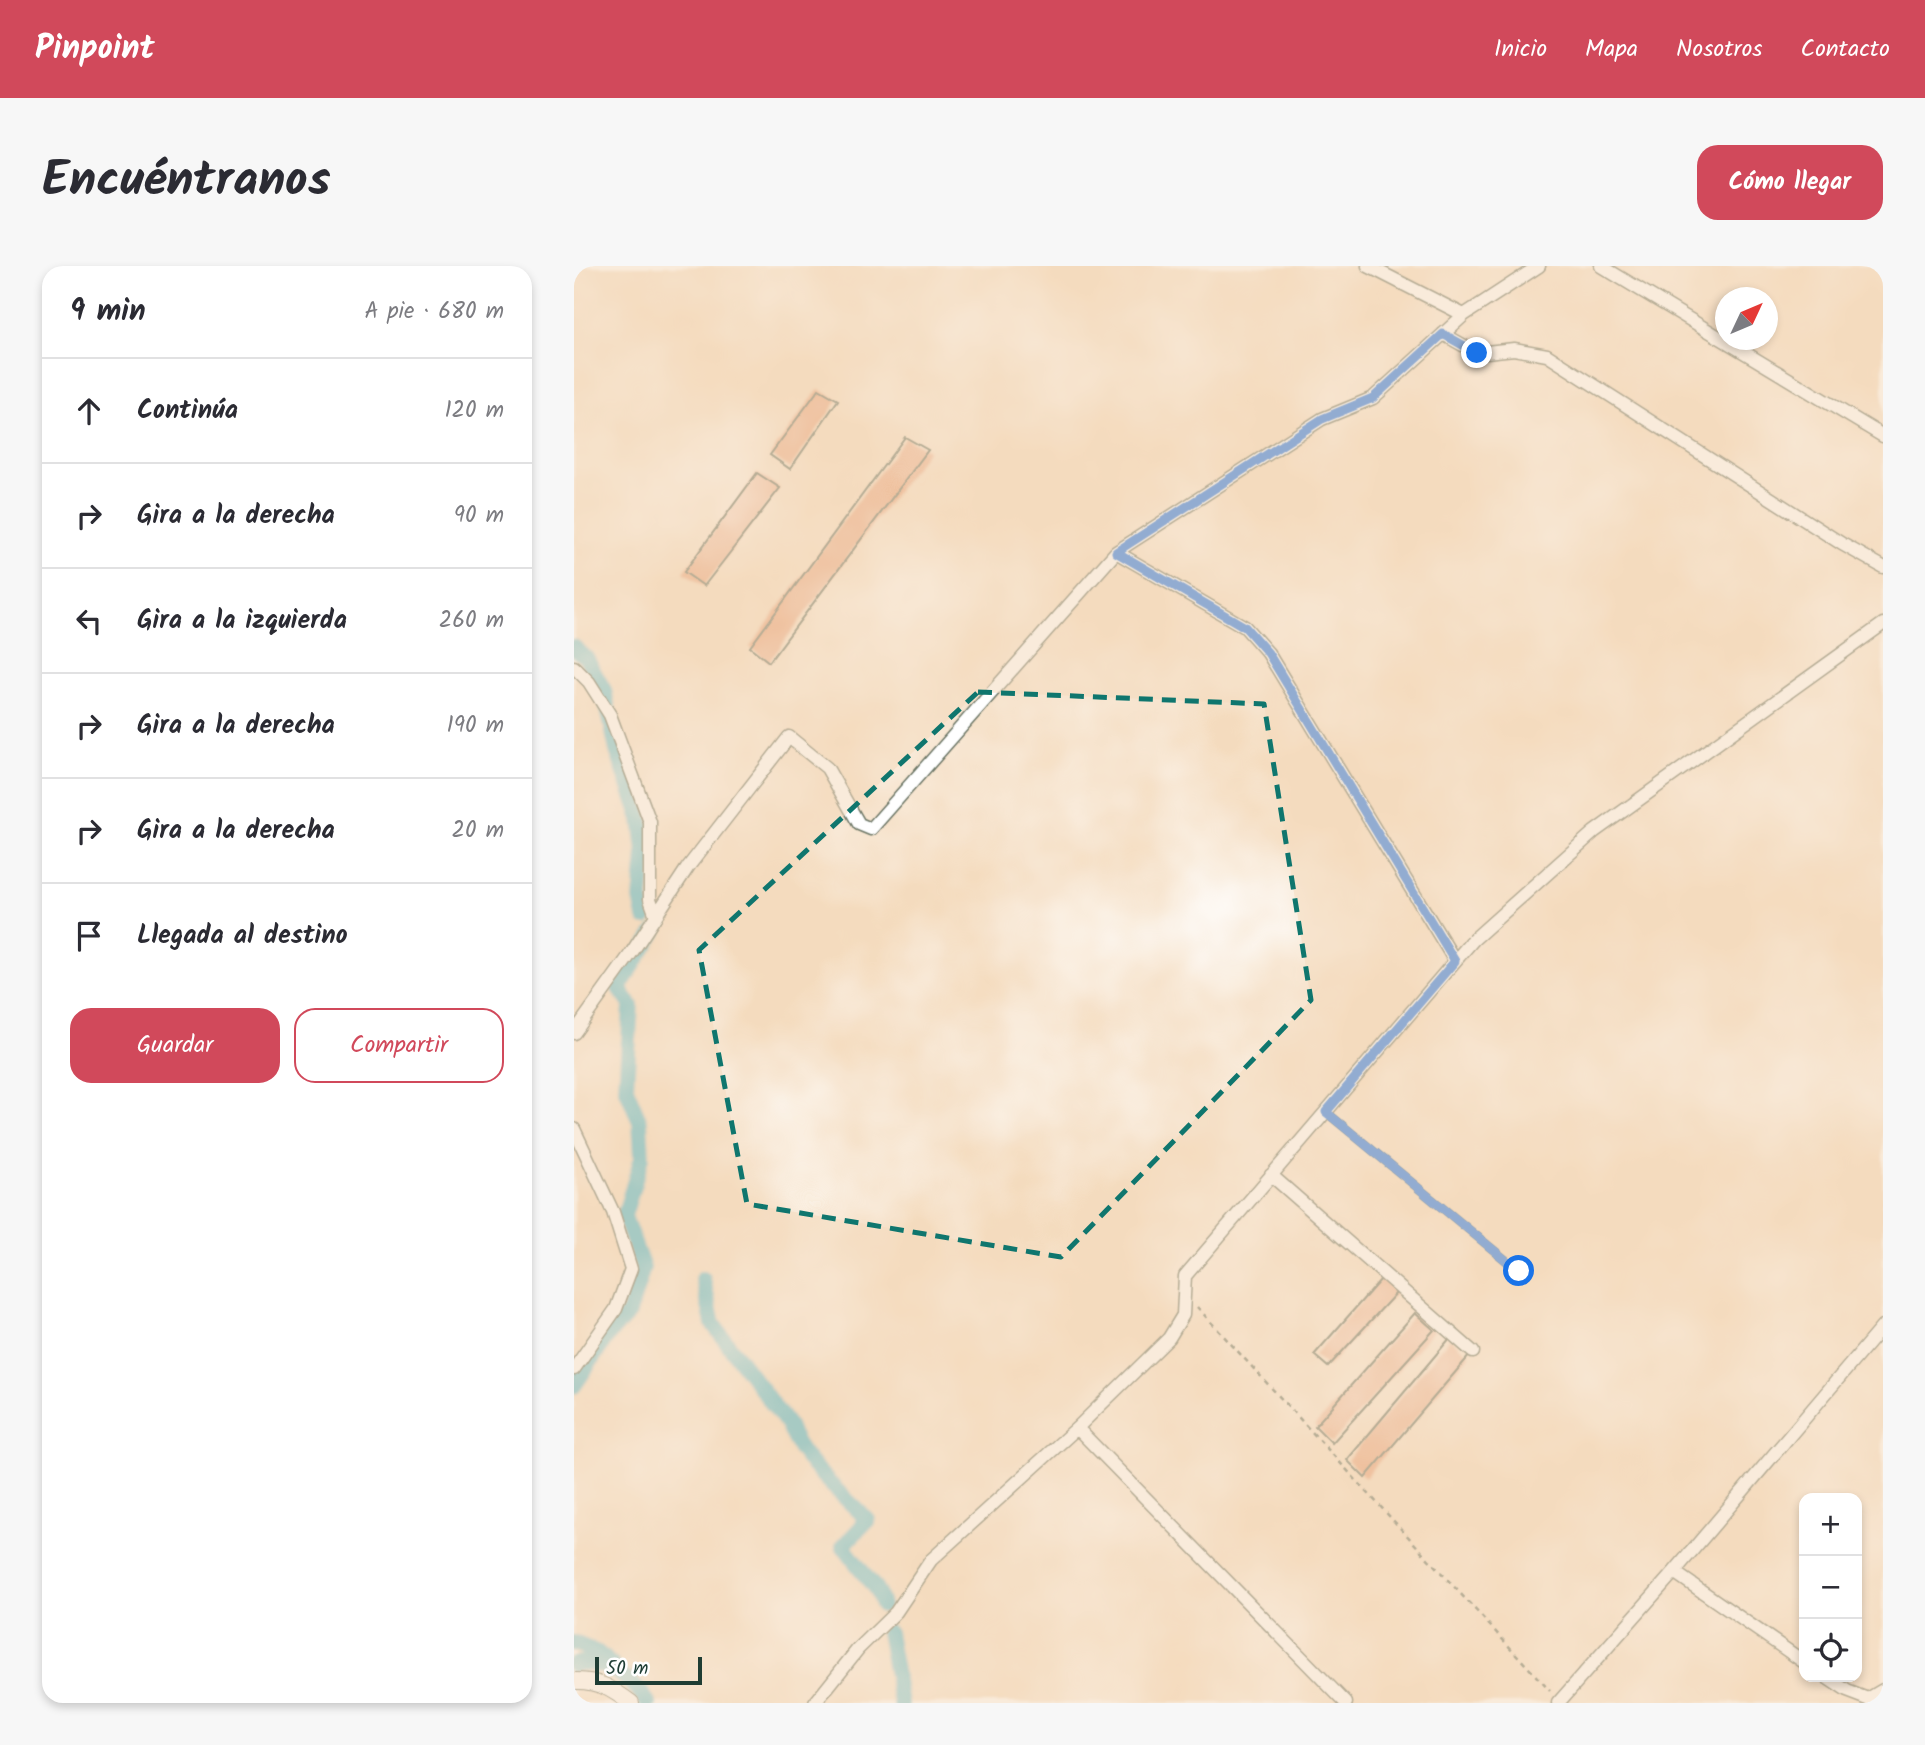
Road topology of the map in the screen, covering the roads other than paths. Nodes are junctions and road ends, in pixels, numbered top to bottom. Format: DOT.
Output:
graph roads {
  1 [pos="1368,266"];
  2 [pos="1539,266"];
  3 [pos="1601,266"];
  4 [pos="1464,316"];
  5 [pos="1443,334"];
  6 [pos="1883,436"];
  7 [pos="1116,552"];
  8 [pos="1883,567"];
  9 [pos="1883,624"];
  10 [pos="574,667"];
  11 [pos="656,916"];
  12 [pos="1455,961"];
  13 [pos="574,1033"];
  14 [pos="1326,1112"];
  15 [pos="574,1129"];
  16 [pos="1271,1175"];
  17 [pos="1519,1271"];
  18 [pos="1883,1326"];
  19 [pos="1473,1352"];
  20 [pos="574,1369"];
  21 [pos="1077,1428"];
  22 [pos="1674,1572"];
  23 [pos="1799,1659"];
  24 [pos="574,1681"];
  25 [pos="1834,1682"];
  26 [pos="1883,1690"];
  27 [pos="1558,1702"];
  28 [pos="631,1703"];
  29 [pos="815,1703"];
  30 [pos="1346,1703"];
  1 -- 4 [label="street"];
  2 -- 4 [label="street"];
  3 -- 6 [label="street"];
  4 -- 5 [label="street"];
  5 -- 7 [label="street"];
  5 -- 8 [label="street"];
  7 -- 11 [label="street"];
  7 -- 12 [label="street"];
  9 -- 12 [label="street"];
  10 -- 11 [label="street"];
  11 -- 13 [label="street"];
  12 -- 14 [label="street"];
  14 -- 16 [label="street"];
  14 -- 17 [label="lane"];
  15 -- 20 [label="street"];
  16 -- 19 [label="street"];
  16 -- 21 [label="street"];
  18 -- 22 [label="street"];
  21 -- 29 [label="street"];
  21 -- 30 [label="street"];
  22 -- 23 [label="street"];
  22 -- 27 [label="street"];
  24 -- 28 [label="street"];
  25 -- 26 [label="street"];
}
